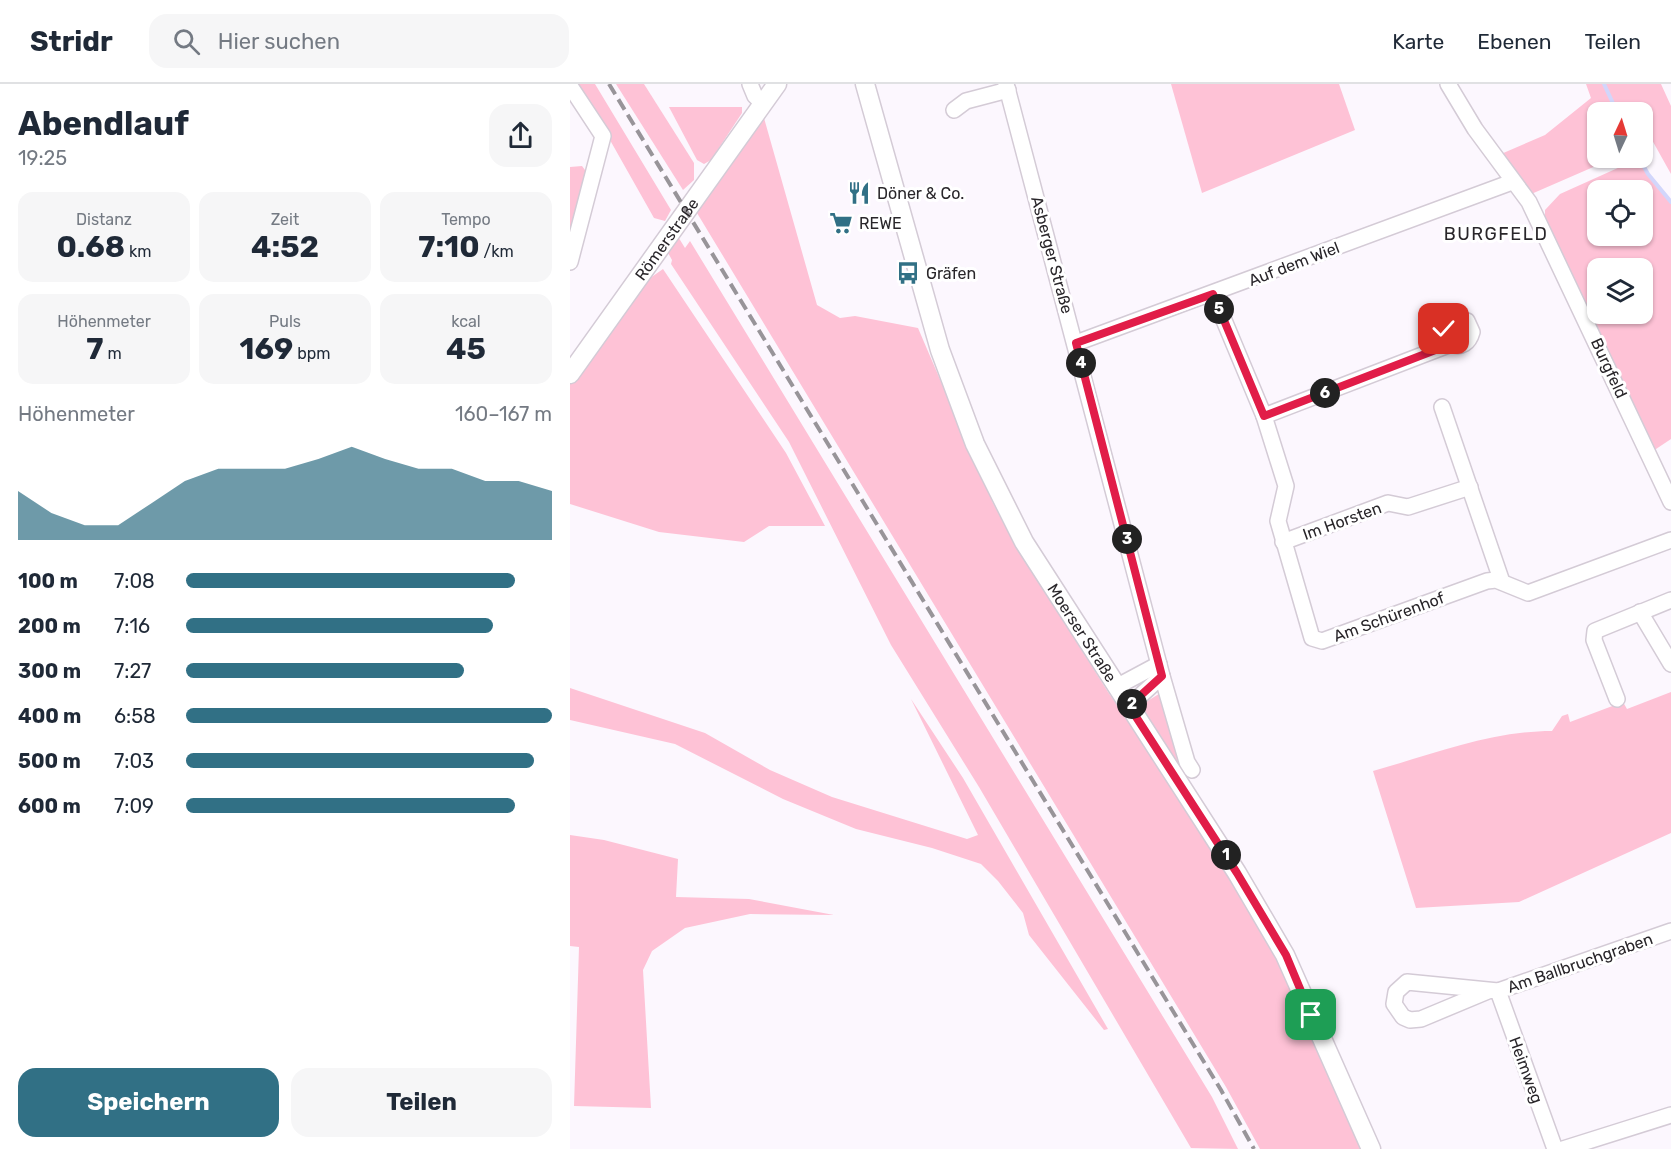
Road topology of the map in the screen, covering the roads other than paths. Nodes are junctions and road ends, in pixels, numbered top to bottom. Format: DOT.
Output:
graph roads {
  1 [pos="750,84"];
  2 [pos="777,84"];
  3 [pos="865,84"];
  4 [pos="1448,84"];
  5 [pos="570,86"];
  6 [pos="1007,87"];
  7 [pos="763,104"];
  8 [pos="954,110"];
  9 [pos="1512,182"];
  10 [pos="570,262"];
  11 [pos="1213,294"];
  12 [pos="1076,343"];
  13 [pos="1451,344"];
  14 [pos="570,374"];
  15 [pos="1442,407"];
  16 [pos="1264,416"];
  17 [pos="1470,487"];
  18 [pos="1671,502"];
  19 [pos="1671,540"];
  20 [pos="1283,542"];
  21 [pos="1502,582"];
  22 [pos="1671,600"];
  23 [pos="1640,612"];
  24 [pos="1671,664"];
  25 [pos="1160,670"];
  26 [pos="1116,687"];
  27 [pos="1617,699"];
  28 [pos="1129,706"];
  29 [pos="1192,770"];
  30 [pos="1671,931"];
  31 [pos="1493,991"];
  32 [pos="1671,1115"];
  33 [pos="1371,1149"];
  34 [pos="1555,1149"];
  35 [pos="1563,1149"];
  1 -- 7 [label="street"];
  2 -- 7 [label="street, Römerstraße"];
  3 -- 26 [label="street, Moerser Straße"];
  4 -- 9 [label="street, Burgfeld"];
  5 -- 10 [label="street"];
  6 -- 8 [label="street, Asberger Straße"];
  6 -- 12 [label="street, Asberger Straße"];
  7 -- 14 [label="street, Römerstraße"];
  9 -- 11 [label="street, Auf dem Wiel"];
  9 -- 18 [label="street, Burgfeld"];
  11 -- 12 [label="street, Auf dem Wiel"];
  11 -- 16 [label="street, Am Schürenhof"];
  12 -- 25 [label="street, Asberger Straße"];
  13 -- 16 [label="street"];
  15 -- 17 [label="street"];
  16 -- 20 [label="street, Am Schürenhof"];
  17 -- 20 [label="street, Im Horsten"];
  17 -- 21 [label="street"];
  19 -- 21 [label="street, Am Schürenhof"];
  20 -- 21 [label="street, Am Schürenhof"];
  22 -- 23 [label="street"];
  23 -- 24 [label="street"];
  23 -- 27 [label="street"];
  25 -- 26 [label="street"];
  25 -- 28 [label="street"];
  25 -- 29 [label="street, Asberger Straße"];
  26 -- 28 [label="street, Moerser Straße"];
  28 -- 33 [label="street, Moerser Straße"];
  30 -- 31 [label="street, Am Ballbruchgraben"];
  31 -- 31 [label="street, Am Ballbruchgraben"];
  31 -- 34 [label="street, Heimweg"];
  32 -- 35 [label="street"];
}
